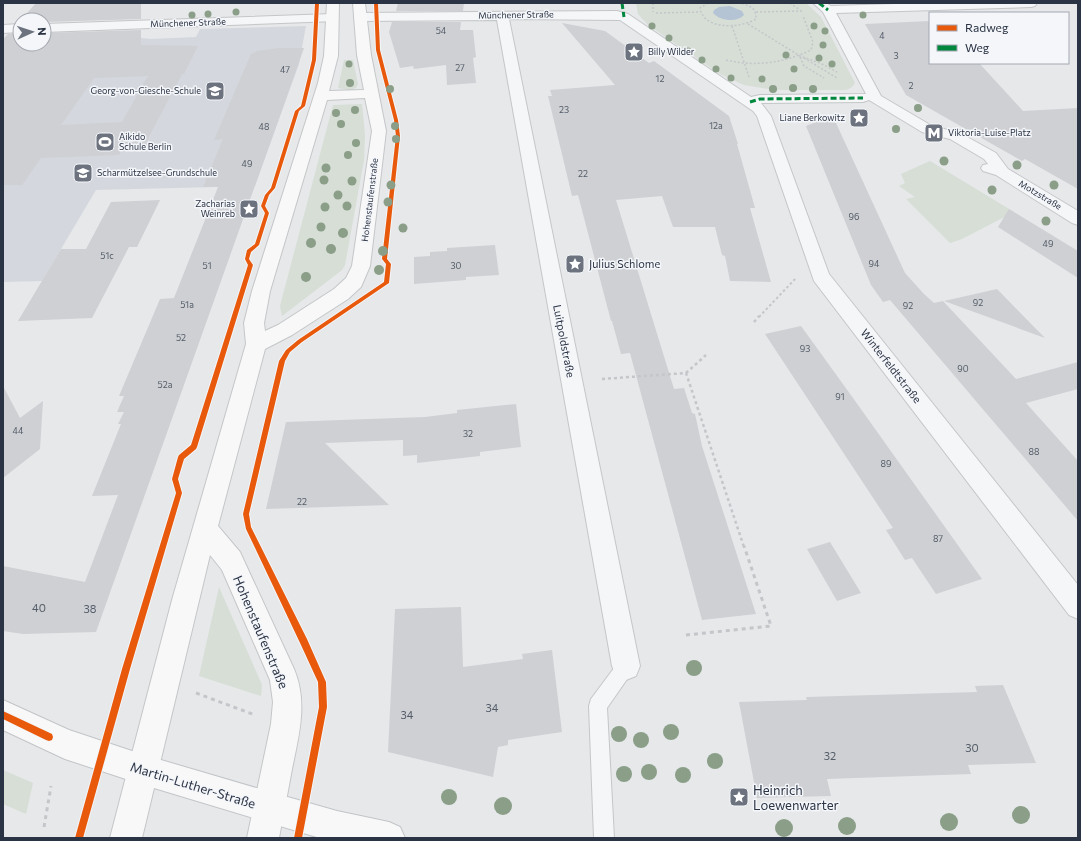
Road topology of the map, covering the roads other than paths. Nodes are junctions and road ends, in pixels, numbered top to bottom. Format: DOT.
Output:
graph roads {
  1 [pos="333,3"];
  2 [pos="359,3"];
  3 [pos="622,3"];
  4 [pos="1031,3"];
  5 [pos="823,7"];
  6 [pos="502,15"];
  7 [pos="360,17"];
  8 [pos="624,17"];
  9 [pos="332,18"];
  10 [pos="52,28"];
  11 [pos="372,94"];
  12 [pos="321,96"];
  13 [pos="869,98"];
  14 [pos="750,102"];
  15 [pos="927,128"];
  16 [pos="1002,172"];
  17 [pos="1078,218"];
  18 [pos="256,344"];
  19 [pos="205,529"];
  20 [pos="1078,606"];
  21 [pos="626,666"];
  22 [pos="3,715"];
  23 [pos="144,770"];
  24 [pos="267,823"];
  25 [pos="126,838"];
  26 [pos="389,838"];
  27 [pos="604,838"];
  1 -- 9 [label="main road"];
  2 -- 7 [label="main road, Hohenstaufenstraße"];
  3 -- 8 [label="street"];
  4 -- 5 [label="street"];
  5 -- 13 [label="street"];
  6 -- 7 [label="street, Münchener Straße"];
  6 -- 8 [label="street, Münchener Straße"];
  6 -- 21 [label="street, Luitpoldstraße"];
  7 -- 11 [label="main road, Hohenstaufenstraße"];
  8 -- 14 [label="street"];
  9 -- 10 [label="street, Münchener Straße"];
  9 -- 12 [label="main road"];
  11 -- 12 [label="main road"];
  11 -- 18 [label="main road, Hohenstaufenstraße"];
  12 -- 18 [label="main road"];
  13 -- 14 [label="street"];
  13 -- 15 [label="street, Motzstraße"];
  14 -- 20 [label="street, Winterfeldtstraße"];
  15 -- 16 [label="street, Motzstraße"];
  15 -- 16 [label="street, Motzstraße"];
  16 -- 17 [label="street, Motzstraße"];
  18 -- 19 [label="main road"];
  19 -- 23 [label="main road"];
  19 -- 24 [label="main road, Hohenstaufenstraße"];
  21 -- 27 [label="lane"];
  22 -- 23 [label="main road, Martin-Luther-Straße"];
  23 -- 24 [label="main road, Martin-Luther-Straße"];
  23 -- 25 [label="main road"];
  24 -- 26 [label="main road, Martin-Luther-Straße"];
}
